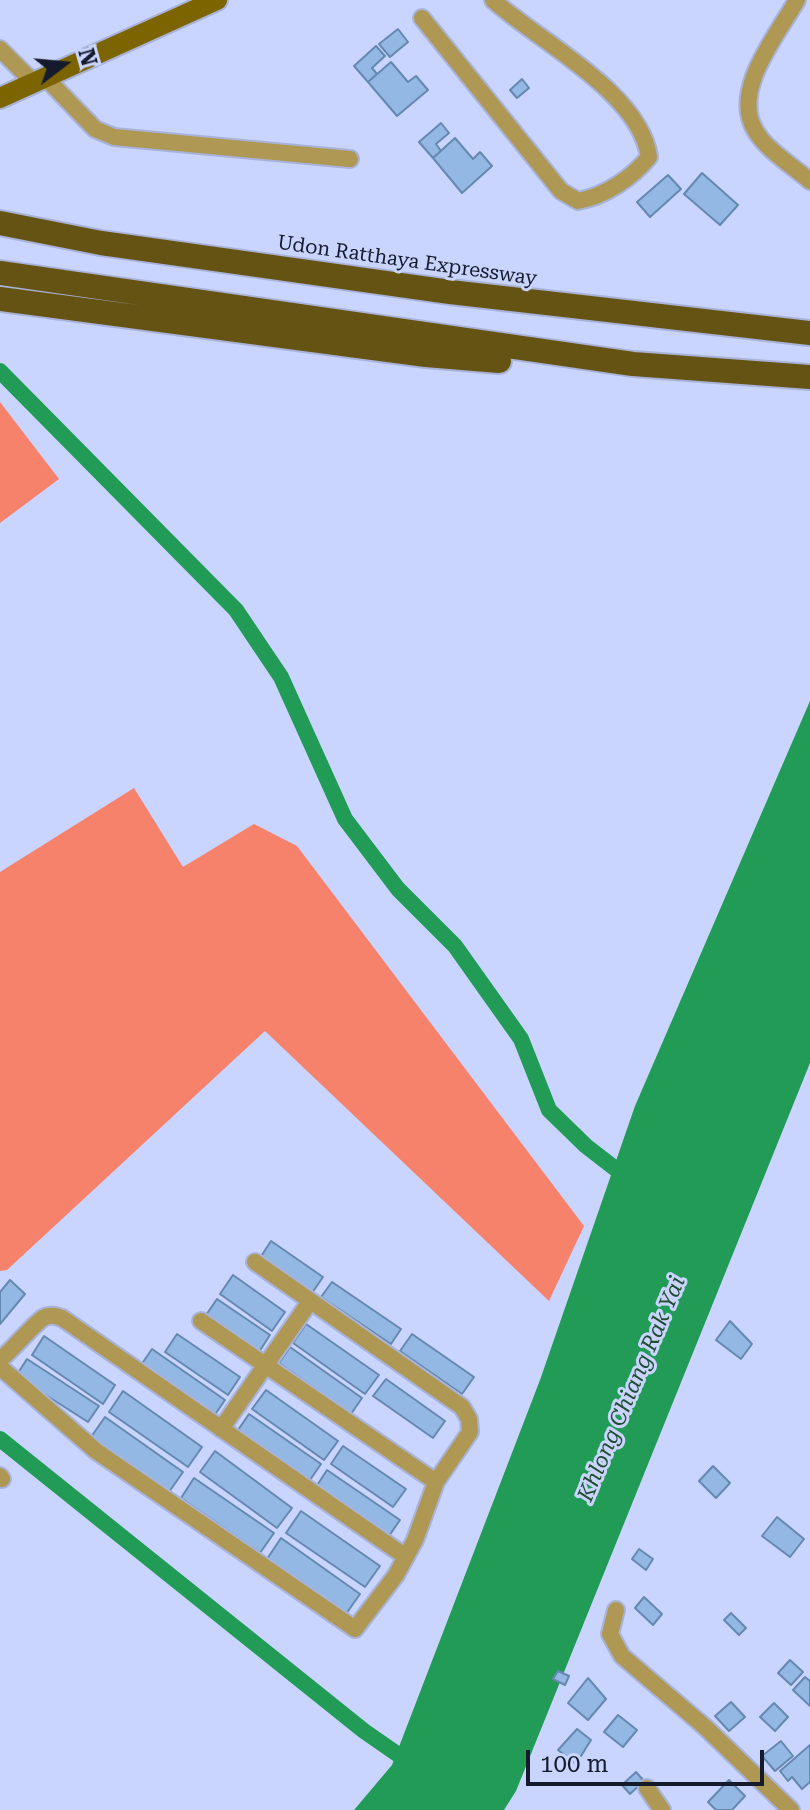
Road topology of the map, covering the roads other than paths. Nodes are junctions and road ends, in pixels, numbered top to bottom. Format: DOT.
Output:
graph roads {
  1 [pos="217,0"];
  2 [pos="493,0"];
  3 [pos="797,0"];
  4 [pos="810,9"];
  5 [pos="422,18"];
  6 [pos="0,49"];
  7 [pos="39,80"];
  8 [pos="0,98"];
  9 [pos="350,159"];
  10 [pos="810,181"];
  11 [pos="0,223"];
  12 [pos="0,273"];
  13 [pos="0,299"];
  14 [pos="810,333"];
  15 [pos="633,364"];
  16 [pos="810,377"];
  17 [pos="255,1262"];
  18 [pos="309,1303"];
  19 [pos="201,1321"];
  20 [pos="0,1360"];
  21 [pos="267,1363"];
  22 [pos="0,1367"];
  23 [pos="221,1429"];
  24 [pos="436,1482"];
  25 [pos="406,1557"];
  26 [pos="616,1610"];
  27 [pos="647,1788"];
  28 [pos="662,1810"];
  29 [pos="791,1810"];
  1 -- 7 [label="main road"];
  2 -- 5 [label="street"];
  3 -- 4 [label="street"];
  3 -- 10 [label="street"];
  6 -- 7 [label="street"];
  7 -- 8 [label="main road"];
  7 -- 9 [label="street"];
  11 -- 14 [label="highway, Udon Ratthaya Expressway"];
  12 -- 15 [label="highway"];
  13 -- 15 [label="highway"];
  15 -- 16 [label="highway"];
  17 -- 18 [label="street"];
  18 -- 21 [label="street"];
  18 -- 24 [label="street"];
  19 -- 21 [label="street"];
  20 -- 23 [label="street"];
  21 -- 23 [label="street"];
  21 -- 24 [label="street"];
  22 -- 25 [label="street"];
  23 -- 25 [label="street"];
  24 -- 25 [label="street"];
  26 -- 29 [label="street"];
  27 -- 28 [label="street"];
}
